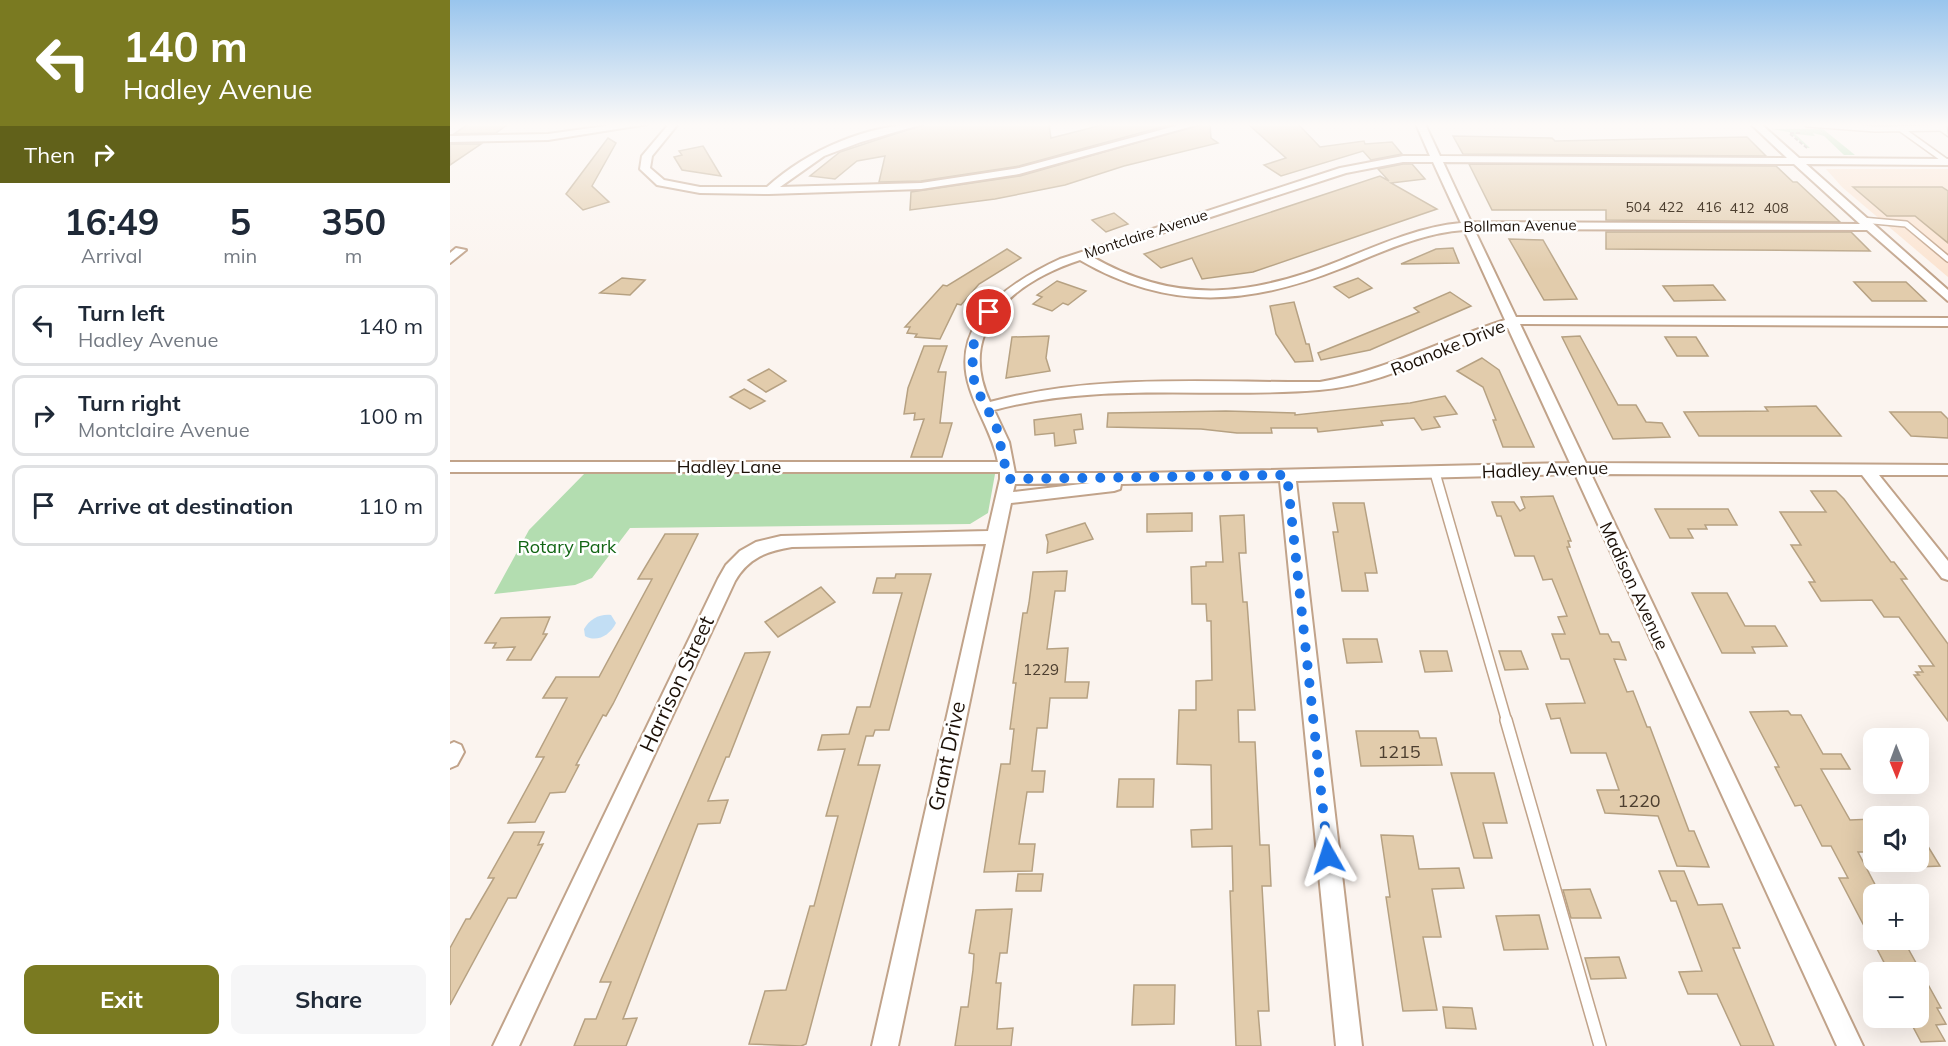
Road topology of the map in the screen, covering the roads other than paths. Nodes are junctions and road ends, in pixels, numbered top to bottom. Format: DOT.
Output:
graph roads {
  1 [pos="648,173"];
  2 [pos="789,173"];
  3 [pos="1011,173"];
  4 [pos="1335,173"];
  5 [pos="1442,173"];
  6 [pos="1809,173"];
  7 [pos="769,191"];
  8 [pos="1866,224"];
  9 [pos="1467,226"];
  10 [pos="460,250"];
  11 [pos="1082,255"];
  12 [pos="450,259"];
  13 [pos="1948,259"];
  14 [pos="1947,295"];
  15 [pos="1511,322"];
  16 [pos="1948,322"];
  17 [pos="987,407"];
  18 [pos="450,467"];
  19 [pos="1580,469"];
  20 [pos="1866,469"];
  21 [pos="1948,470"];
  22 [pos="1435,473"];
  23 [pos="1287,475"];
  24 [pos="1007,481"];
  25 [pos="995,537"];
  26 [pos="1948,573"];
  27 [pos="506,1046"];
  28 [pos="885,1046"];
  29 [pos="1349,1046"];
  30 [pos="1600,1046"];
  31 [pos="1850,1046"];
  1 -- 7 [label="street"];
  2 -- 7 [label="street"];
  3 -- 7 [label="street"];
  4 -- 11 [label="street, Montclaire Avenue"];
  5 -- 9 [label="street, Madison Avenue"];
  6 -- 8 [label="street"];
  8 -- 9 [label="street, Bollman Avenue"];
  8 -- 13 [label="lane"];
  8 -- 14 [label="street"];
  9 -- 11 [label="street, Bollman Avenue"];
  9 -- 15 [label="street, Madison Avenue"];
  10 -- 12 [label="street"];
  11 -- 17 [label="street, Montclaire Avenue"];
  15 -- 16 [label="street, Roanoke Drive"];
  15 -- 17 [label="street, Roanoke Drive"];
  15 -- 19 [label="street, Madison Avenue"];
  17 -- 24 [label="street, Montclaire Avenue"];
  18 -- 24 [label="street, Hadley Lane"];
  19 -- 20 [label="street, Hadley Avenue"];
  19 -- 22 [label="street, Hadley Avenue"];
  19 -- 31 [label="street, Madison Avenue"];
  20 -- 21 [label="street, Hadley Avenue"];
  20 -- 26 [label="street"];
  22 -- 23 [label="street, Hadley Avenue"];
  22 -- 30 [label="lane"];
  23 -- 24 [label="street, Hadley Avenue"];
  23 -- 29 [label="street"];
  24 -- 25 [label="street, Grant Drive"];
  25 -- 27 [label="street, Harrison Street"];
  25 -- 28 [label="street, Grant Drive"];
}
